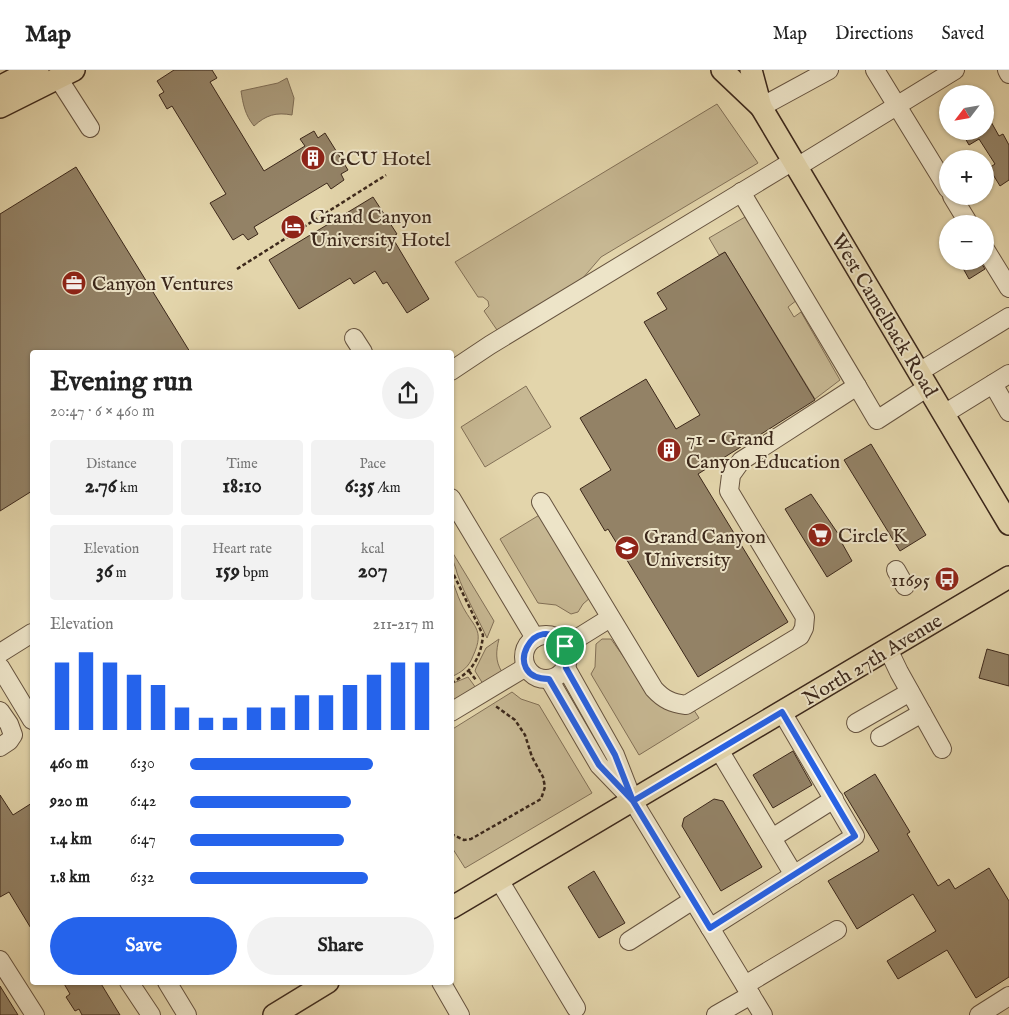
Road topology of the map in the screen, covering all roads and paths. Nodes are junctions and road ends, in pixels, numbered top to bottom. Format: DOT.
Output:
graph roads {
  1 [pos="722,70"];
  2 [pos="751,70"];
  3 [pos="829,70"];
  4 [pos="875,70"];
  5 [pos="955,70"];
  6 [pos="1007,70"];
  7 [pos="56,73"];
  8 [pos="1009,74"];
  9 [pos="0,89"];
  10 [pos="896,106"];
  11 [pos="0,107"];
  12 [pos="761,107"];
  13 [pos="90,128"];
  14 [pos="795,164"];
  15 [pos="386,175"];
  16 [pos="939,175"];
  17 [pos="741,192"];
  18 [pos="994,264"];
  19 [pos="237,268"];
  20 [pos="1009,288"];
  21 [pos="1009,317"];
  22 [pos="454,369"];
  23 [pos="1009,374"];
  24 [pos="923,380"];
  25 [pos="993,384"];
  26 [pos="857,386"];
  27 [pos="1009,412"];
  28 [pos="944,414"];
  29 [pos="541,502"];
  30 [pos="454,503"];
  31 [pos="1009,524"];
  32 [pos="896,570"];
  33 [pos="454,575"];
  34 [pos="1009,577"];
  35 [pos="905,586"];
  36 [pos="610,618"];
  37 [pos="30,634"];
  38 [pos="535,638"];
  39 [pos="565,646"];
  40 [pos="888,649"];
  41 [pos="0,652"];
  42 [pos="0,667"];
  43 [pos="526,667"];
  44 [pos="566,668"];
  45 [pos="549,679"];
  46 [pos="454,681"];
  47 [pos="910,692"];
  48 [pos="492,702"];
  49 [pos="454,710"];
  50 [pos="0,711"];
  51 [pos="782,712"];
  52 [pos="922,713"];
  53 [pos="30,717"];
  54 [pos="856,723"];
  55 [pos="880,736"];
  56 [pos="0,747"];
  57 [pos="942,749"];
  58 [pos="719,750"];
  59 [pos="834,799"];
  60 [pos="633,801"];
  61 [pos="454,835"];
  62 [pos="772,838"];
  63 [pos="794,875"];
  64 [pos="499,880"];
  65 [pos="693,900"];
  66 [pos="454,906"];
  67 [pos="710,928"];
  68 [pos="837,930"];
  69 [pos="629,941"];
  70 [pos="0,960"];
  71 [pos="131,985"];
  72 [pos="169,985"];
  73 [pos="325,985"];
  74 [pos="443,985"];
  75 [pos="748,990"];
  76 [pos="1009,996"];
  77 [pos="576,1008"];
  78 [pos="298,1009"];
  79 [pos="35,1015"];
  80 [pos="151,1015"];
  81 [pos="187,1015"];
  82 [pos="274,1015"];
  83 [pos="460,1015"];
  84 [pos="716,1015"];
  85 [pos="763,1015"];
  86 [pos="979,1015"];
  1 -- 12 [label="main road, West Camelback Road"];
  2 -- 12 [label="main road, West Camelback Road"];
  3 -- 12 [label="street"];
  4 -- 10 [label="street"];
  5 -- 10 [label="street"];
  6 -- 8 [label="street"];
  7 -- 9 [label="highway"];
  7 -- 11 [label="main road"];
  7 -- 13 [label="street"];
  10 -- 14 [label="street"];
  10 -- 16 [label="street"];
  12 -- 14 [label="main road, West Camelback Road"];
  14 -- 17 [label="street"];
  14 -- 24 [label="main road, West Camelback Road"];
  15 -- 19 [label="path"];
  17 -- 22 [label="street"];
  17 -- 26 [label="street"];
  18 -- 20 [label="street"];
  21 -- 24 [label="street"];
  23 -- 25 [label="street"];
  24 -- 26 [label="street"];
  24 -- 28 [label="main road, West Camelback Road"];
  25 -- 27 [label="street"];
  25 -- 28 [label="street"];
  26 -- 36 [label="street"];
  28 -- 31 [label="main road, West Camelback Road"];
  29 -- 36 [label="street"];
  30 -- 38 [label="street"];
  32 -- 35 [label="street"];
  33 -- 46 [label="path"];
  34 -- 40 [label="main road, North 27th Avenue"];
  36 -- 39 [label="street"];
  37 -- 41 [label="street"];
  38 -- 39 [label="street"];
  38 -- 43 [label="street"];
  39 -- 44 [label="street"];
  40 -- 47 [label="street"];
  40 -- 51 [label="main road, North 27th Avenue"];
  42 -- 53 [label="street"];
  43 -- 45 [label="street"];
  43 -- 49 [label="street"];
  44 -- 45 [label="street"];
  44 -- 60 [label="street"];
  45 -- 60 [label="street"];
  47 -- 52 [label="street"];
  47 -- 54 [label="street"];
  48 -- 61 [label="path"];
  50 -- 56 [label="street"];
  51 -- 58 [label="main road, North 27th Avenue"];
  51 -- 59 [label="street"];
  52 -- 55 [label="street"];
  52 -- 57 [label="street"];
  58 -- 60 [label="main road, North 27th Avenue"];
  58 -- 62 [label="street"];
  59 -- 62 [label="street"];
  59 -- 63 [label="street"];
  60 -- 64 [label="main road, North 27th Avenue"];
  60 -- 65 [label="street"];
  62 -- 63 [label="street"];
  63 -- 67 [label="street"];
  64 -- 66 [label="main road, North 27th Avenue"];
  64 -- 77 [label="street"];
  65 -- 67 [label="street"];
  65 -- 69 [label="street"];
  67 -- 75 [label="street"];
  68 -- 75 [label="street"];
  70 -- 79 [label="street"];
  71 -- 80 [label="street"];
  72 -- 81 [label="street"];
  73 -- 78 [label="main road"];
  74 -- 83 [label="street"];
  75 -- 84 [label="street"];
  75 -- 85 [label="street"];
  76 -- 86 [label="street"];
  78 -- 82 [label="main road"];
}
